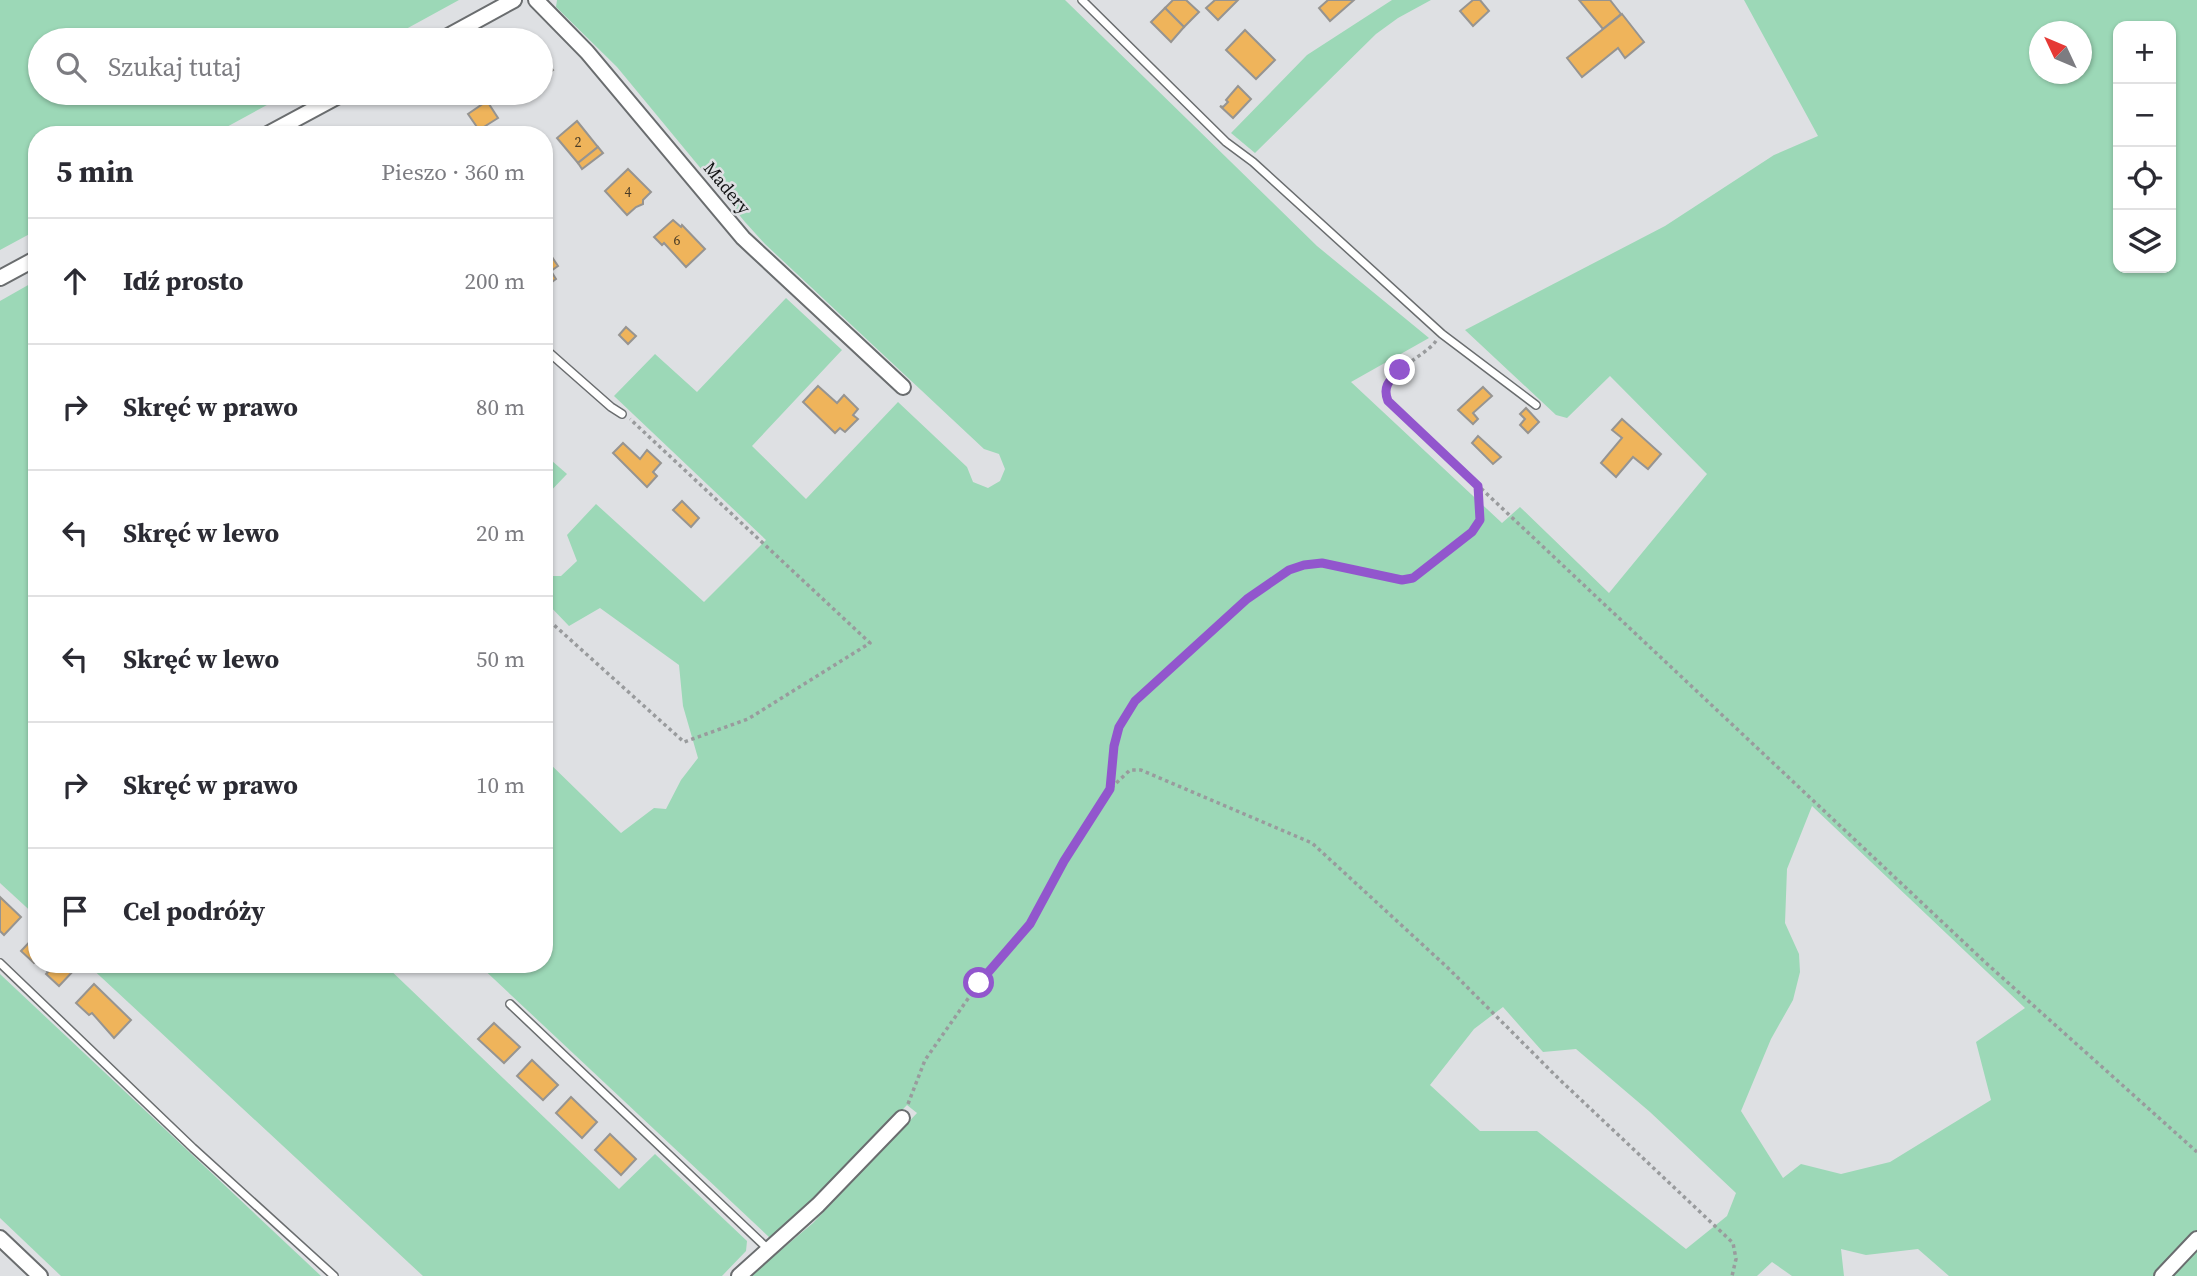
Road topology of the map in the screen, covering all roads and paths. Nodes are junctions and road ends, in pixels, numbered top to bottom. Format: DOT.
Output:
graph roads {
  1 [pos="514,0"];
  2 [pos="536,0"];
  3 [pos="1082,0"];
  4 [pos="463,28"];
  5 [pos="322,105"];
  6 [pos="283,126"];
  7 [pos="28,263"];
  8 [pos="0,278"];
  9 [pos="1442,334"];
  10 [pos="553,356"];
  11 [pos="903,387"];
  12 [pos="1536,405"];
  13 [pos="622,414"];
  14 [pos="1478,486"];
  15 [pos="553,624"];
  16 [pos="1110,789"];
  17 [pos="0,963"];
  18 [pos="510,1004"];
  19 [pos="902,1118"];
  20 [pos="2197,1152"];
  21 [pos="0,1238"];
  22 [pos="2197,1239"];
  23 [pos="767,1248"];
  24 [pos="40,1276"];
  25 [pos="334,1276"];
  26 [pos="739,1276"];
  27 [pos="1732,1276"];
  28 [pos="2162,1276"];
  1 -- 4 [label="street"];
  2 -- 11 [label="street, Madery"];
  3 -- 9 [label="lane"];
  5 -- 6 [label="street"];
  7 -- 8 [label="street"];
  9 -- 12 [label="lane"];
  9 -- 14 [label="path"];
  10 -- 13 [label="lane"];
  13 -- 15 [label="path"];
  14 -- 16 [label="path"];
  14 -- 20 [label="path"];
  16 -- 19 [label="path"];
  16 -- 27 [label="path"];
  17 -- 25 [label="lane"];
  18 -- 23 [label="lane"];
  19 -- 23 [label="street"];
  21 -- 24 [label="street"];
  22 -- 28 [label="street"];
  23 -- 26 [label="street"];
}
